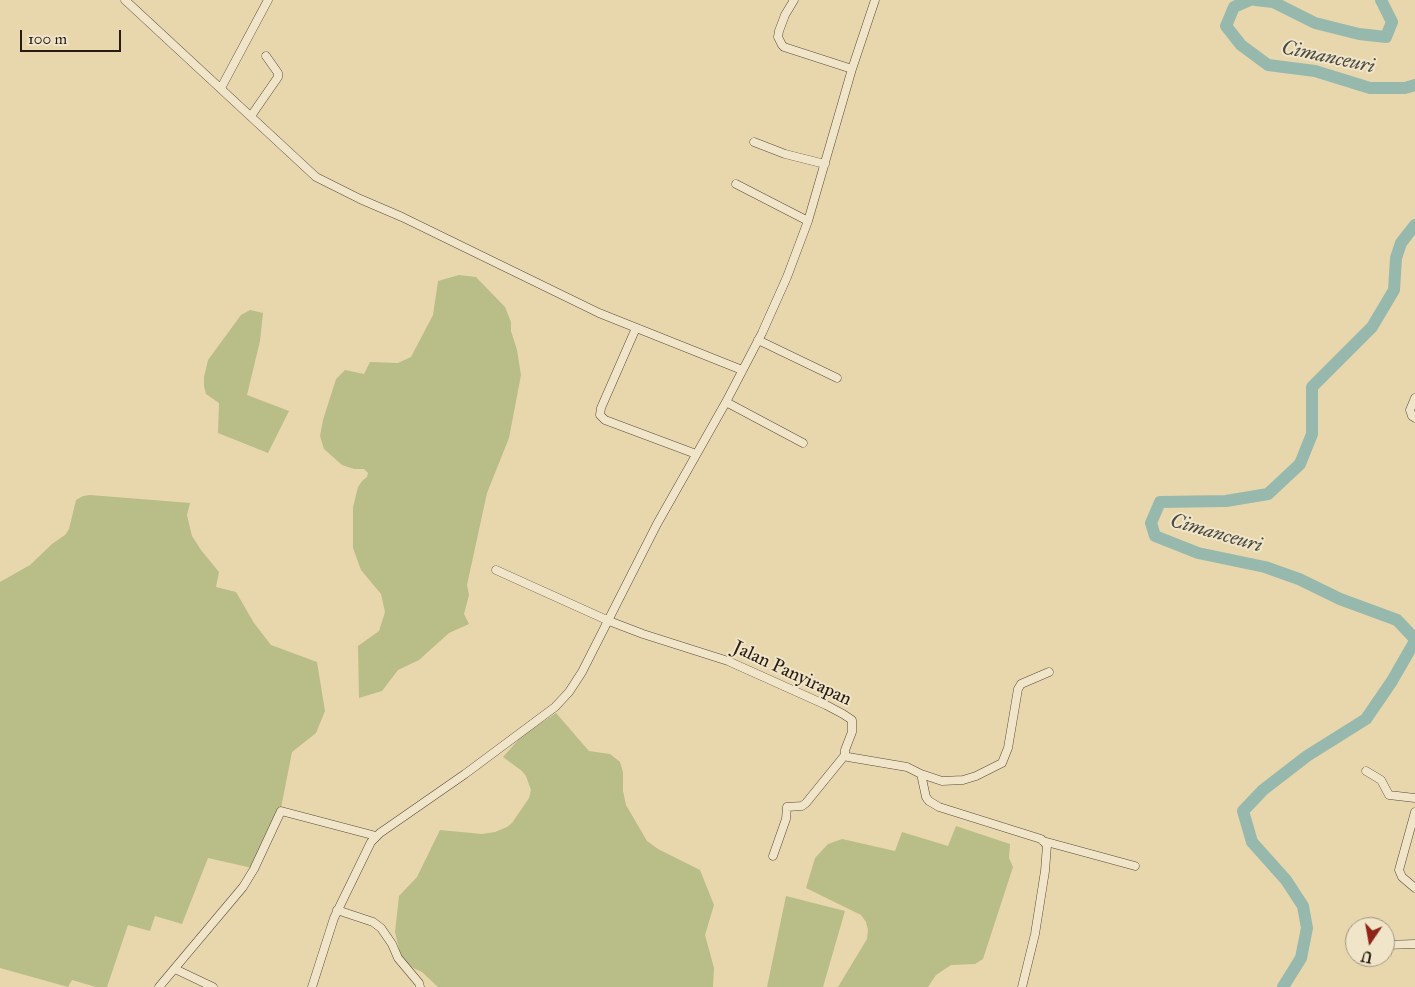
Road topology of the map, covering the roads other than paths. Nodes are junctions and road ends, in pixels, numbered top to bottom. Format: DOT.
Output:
graph roads {
  1 [pos="126,0"];
  2 [pos="268,0"];
  3 [pos="794,0"];
  4 [pos="873,1"];
  5 [pos="266,56"];
  6 [pos="852,69"];
  7 [pos="221,88"];
  8 [pos="251,116"];
  9 [pos="754,142"];
  10 [pos="825,164"];
  11 [pos="736,184"];
  12 [pos="808,221"];
  13 [pos="636,328"];
  14 [pos="758,340"];
  15 [pos="742,370"];
  16 [pos="837,378"];
  17 [pos="1415,398"];
  18 [pos="726,402"];
  19 [pos="1415,418"];
  20 [pos="802,443"];
  21 [pos="696,454"];
  22 [pos="496,570"];
  23 [pos="609,621"];
  24 [pos="1049,672"];
  25 [pos="845,755"];
  26 [pos="1366,771"];
  27 [pos="921,774"];
  28 [pos="1415,798"];
  29 [pos="1415,812"];
  30 [pos="376,836"];
  31 [pos="1043,841"];
  32 [pos="773,856"];
  33 [pos="1135,866"];
  34 [pos="1415,888"];
  35 [pos="337,910"];
  36 [pos="1395,945"];
  37 [pos="1415,945"];
  38 [pos="175,969"];
  39 [pos="159,987"];
  40 [pos="213,987"];
  41 [pos="312,987"];
  42 [pos="420,987"];
  43 [pos="1022,987"];
  1 -- 7 [label="street"];
  2 -- 7 [label="street"];
  3 -- 6 [label="street"];
  4 -- 6 [label="street"];
  5 -- 8 [label="street"];
  6 -- 10 [label="street"];
  7 -- 8 [label="street"];
  8 -- 13 [label="street"];
  9 -- 10 [label="street"];
  10 -- 12 [label="street"];
  11 -- 12 [label="street"];
  12 -- 14 [label="street"];
  13 -- 15 [label="street"];
  13 -- 21 [label="street"];
  14 -- 15 [label="street"];
  14 -- 16 [label="street"];
  15 -- 18 [label="street"];
  17 -- 19 [label="street"];
  18 -- 20 [label="street"];
  18 -- 21 [label="street"];
  21 -- 23 [label="street"];
  22 -- 23 [label="street"];
  23 -- 25 [label="street, Jalan Panyirapan"];
  23 -- 30 [label="street"];
  24 -- 27 [label="street"];
  25 -- 27 [label="street"];
  25 -- 32 [label="street"];
  26 -- 28 [label="street"];
  27 -- 31 [label="street"];
  29 -- 34 [label="street"];
  30 -- 35 [label="street"];
  30 -- 38 [label="street"];
  31 -- 33 [label="street"];
  31 -- 43 [label="street"];
  35 -- 41 [label="street"];
  35 -- 42 [label="street"];
  36 -- 37 [label="street"];
  38 -- 39 [label="street"];
  38 -- 40 [label="street"];
}
